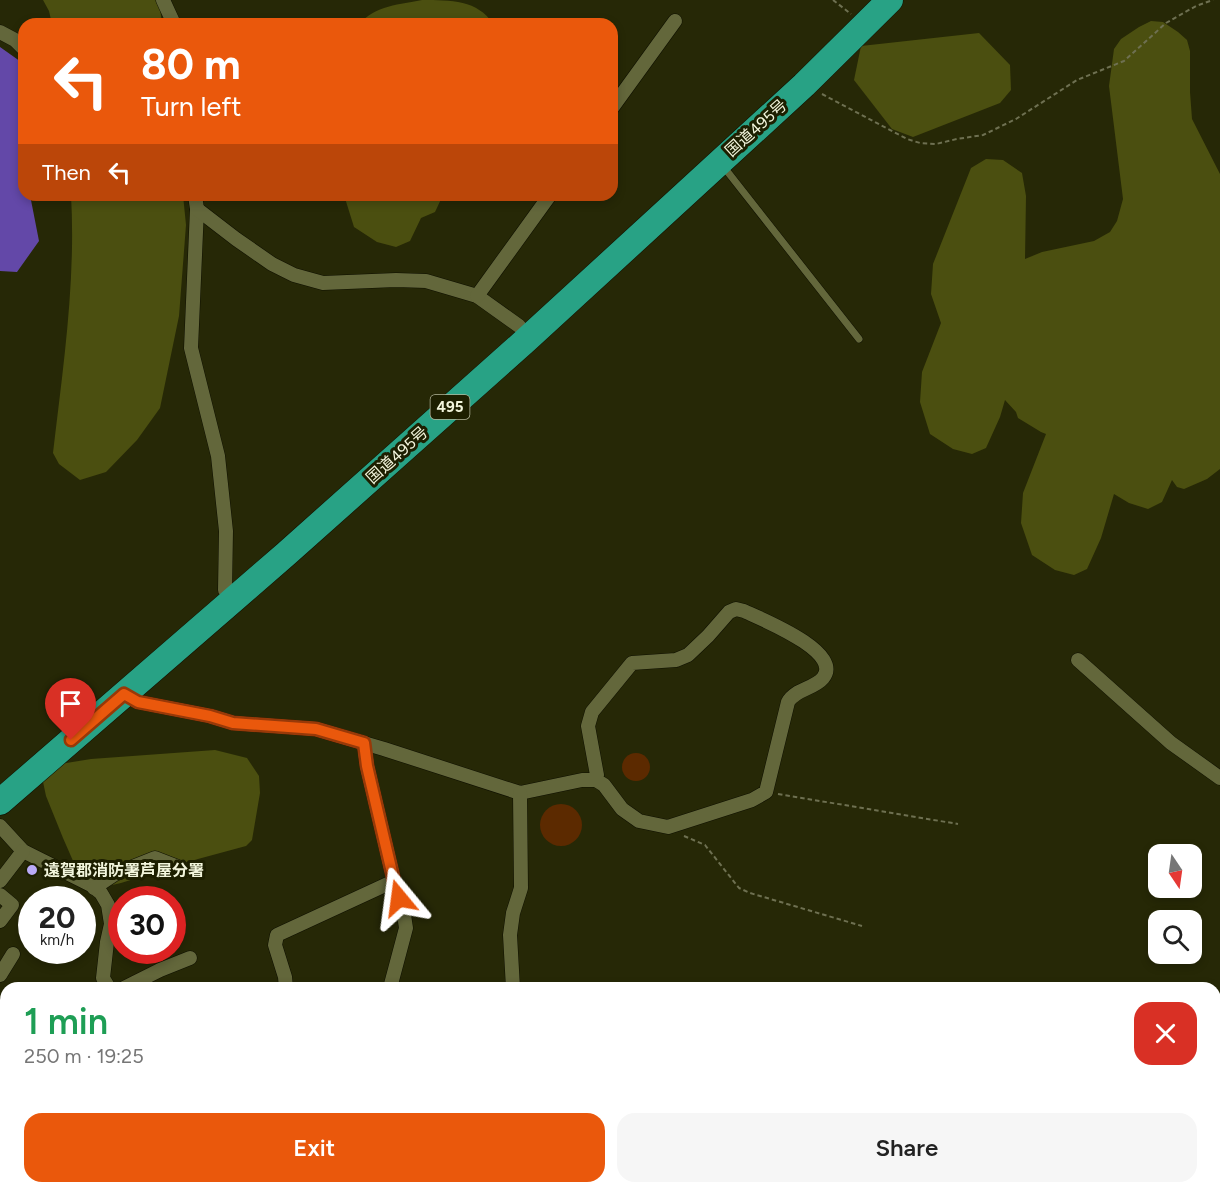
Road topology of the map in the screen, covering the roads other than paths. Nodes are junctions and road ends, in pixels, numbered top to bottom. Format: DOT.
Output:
graph roads {
  1 [pos="163,0"];
  2 [pos="889,0"];
  3 [pos="171,18"];
  4 [pos="675,21"];
  5 [pos="0,32"];
  6 [pos="18,43"];
  7 [pos="618,100"];
  8 [pos="720,162"];
  9 [pos="546,201"];
  10 [pos="196,202"];
  11 [pos="477,296"];
  12 [pos="519,326"];
  13 [pos="859,339"];
  14 [pos="225,590"];
  15 [pos="1078,660"];
  16 [pos="124,694"];
  17 [pos="364,743"];
  18 [pos="1220,778"];
  19 [pos="596,780"];
  20 [pos="0,785"];
  21 [pos="520,793"];
  22 [pos="0,802"];
  23 [pos="0,826"];
  24 [pos="22,851"];
  25 [pos="186,870"];
  26 [pos="0,881"];
  27 [pos="394,881"];
  28 [pos="91,886"];
  29 [pos="96,887"];
  30 [pos="96,889"];
  31 [pos="0,895"];
  32 [pos="0,921"];
  33 [pos="13,954"];
  34 [pos="190,958"];
  35 [pos="0,975"];
  36 [pos="105,982"];
  37 [pos="136,982"];
  38 [pos="285,982"];
  39 [pos="392,982"];
  40 [pos="513,982"];
  1 -- 3 [label="street"];
  2 -- 8 [label="highway, 国道495号 / 495"];
  2 -- 12 [label="highway, 国道495号 / 495"];
  4 -- 7 [label="street"];
  5 -- 6 [label="street"];
  8 -- 13 [label="lane"];
  8 -- 16 [label="highway, 国道495号 / 495"];
  9 -- 11 [label="street"];
  10 -- 11 [label="street"];
  10 -- 14 [label="street"];
  11 -- 12 [label="street"];
  12 -- 14 [label="highway, 国道495号 / 495"];
  14 -- 20 [label="highway, 国道495号 / 495"];
  15 -- 18 [label="street"];
  16 -- 17 [label="street"];
  16 -- 22 [label="highway, 国道495号 / 495"];
  17 -- 21 [label="street"];
  17 -- 27 [label="street"];
  19 -- 19 [label="street"];
  19 -- 21 [label="street"];
  21 -- 40 [label="street"];
  23 -- 24 [label="street"];
  24 -- 26 [label="street"];
  24 -- 28 [label="street"];
  25 -- 29 [label="street"];
  27 -- 38 [label="street"];
  27 -- 39 [label="street"];
  30 -- 36 [label="street"];
  31 -- 32 [label="street"];
  33 -- 35 [label="street"];
  34 -- 37 [label="street"];
}
